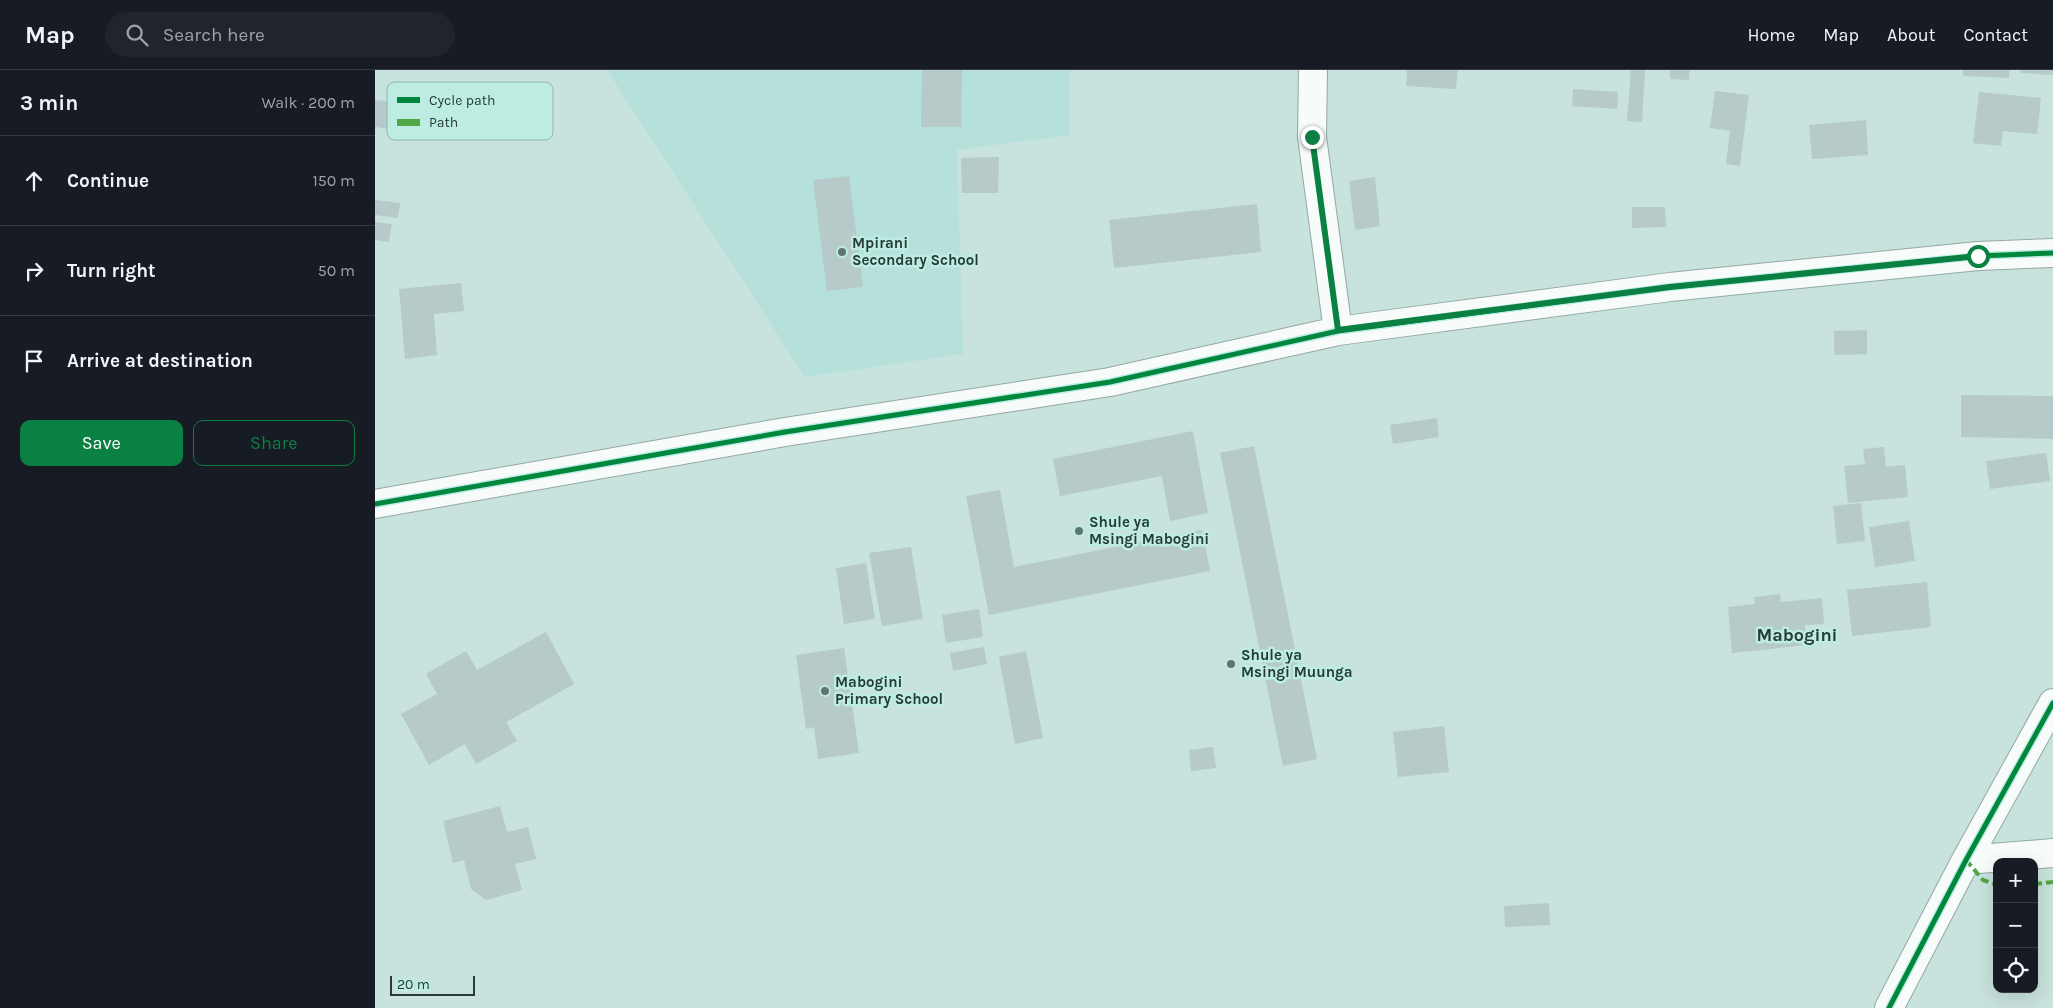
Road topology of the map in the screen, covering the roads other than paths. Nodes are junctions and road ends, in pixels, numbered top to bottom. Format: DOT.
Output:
graph roads {
  1 [pos="1313,70"];
  2 [pos="2053,253"];
  3 [pos="1338,330"];
  4 [pos="375,504"];
  5 [pos="2053,703"];
  6 [pos="2053,853"];
  7 [pos="1966,860"];
  8 [pos="1889,1008"];
  1 -- 3 [label="street"];
  2 -- 3 [label="street"];
  3 -- 4 [label="street"];
  5 -- 7 [label="street"];
  6 -- 7 [label="street"];
  7 -- 8 [label="street"];
}
